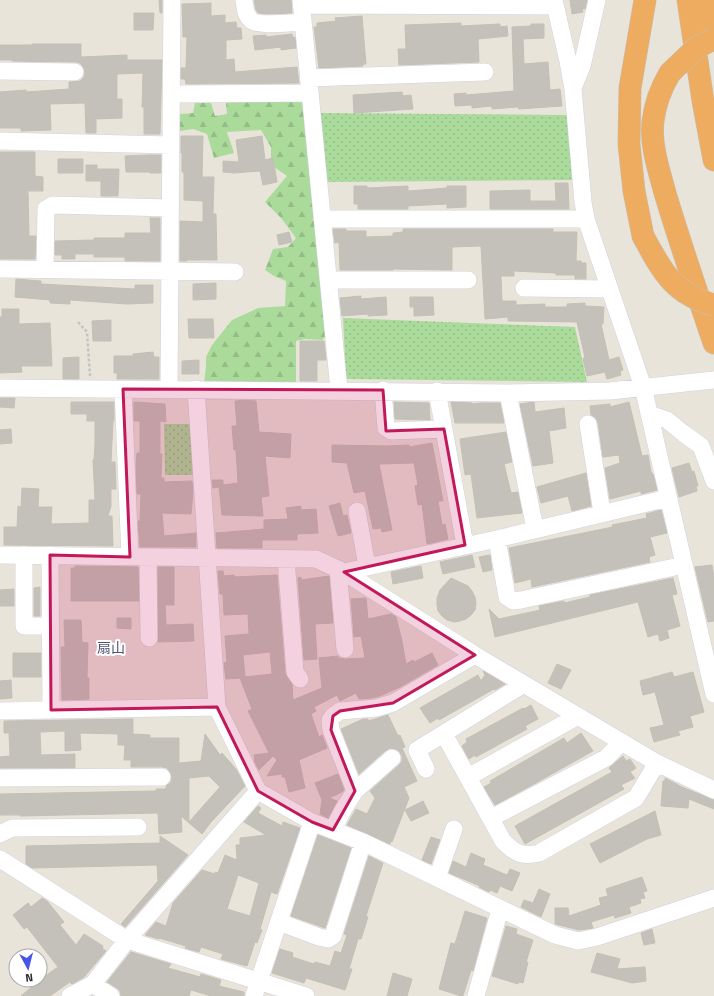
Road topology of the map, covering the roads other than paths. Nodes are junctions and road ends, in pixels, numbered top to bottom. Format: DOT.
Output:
graph roads {
  1 [pos="172,0"];
  2 [pos="244,0"];
  3 [pos="596,0"];
  4 [pos="644,0"];
  5 [pos="688,0"];
  6 [pos="708,0"];
  7 [pos="554,3"];
  8 [pos="302,9"];
  9 [pos="714,40"];
  10 [pos="0,71"];
  11 [pos="75,72"];
  12 [pos="485,72"];
  13 [pos="309,85"];
  14 [pos="573,89"];
  15 [pos="172,94"];
  16 [pos="0,141"];
  17 [pos="171,145"];
  18 [pos="714,160"];
  19 [pos="170,208"];
  20 [pos="322,219"];
  21 [pos="586,219"];
  22 [pos="0,269"];
  23 [pos="45,270"];
  24 [pos="170,271"];
  25 [pos="235,272"];
  26 [pos="329,280"];
  27 [pos="468,280"];
  28 [pos="524,288"];
  29 [pos="609,289"];
  30 [pos="714,305"];
  31 [pos="714,343"];
  32 [pos="712,380"];
  33 [pos="643,387"];
  34 [pos="0,388"];
  35 [pos="123,389"];
  36 [pos="169,389"];
  37 [pos="196,389"];
  38 [pos="339,390"];
  39 [pos="383,390"];
  40 [pos="437,391"];
  41 [pos="508,392"];
  42 [pos="649,414"];
  43 [pos="588,424"];
  44 [pos="444,429"];
  45 [pos="714,480"];
  46 [pos="668,498"];
  47 [pos="357,511"];
  48 [pos="602,513"];
  49 [pos="535,529"];
  50 [pos="497,539"];
  51 [pos="465,545"];
  52 [pos="0,555"];
  53 [pos="24,555"];
  54 [pos="50,556"];
  55 [pos="130,557"];
  56 [pos="148,557"];
  57 [pos="206,558"];
  58 [pos="286,559"];
  59 [pos="684,565"];
  60 [pos="366,566"];
  61 [pos="341,571"];
  62 [pos="50,626"];
  63 [pos="706,626"];
  64 [pos="149,638"];
  65 [pos="345,649"];
  66 [pos="475,655"];
  67 [pos="300,679"];
  68 [pos="524,684"];
  69 [pos="714,694"];
  70 [pos="217,707"];
  71 [pos="0,710"];
  72 [pos="51,710"];
  73 [pos="578,716"];
  74 [pos="444,734"];
  75 [pos="622,742"];
  76 [pos="392,758"];
  77 [pos="657,763"];
  78 [pos="426,769"];
  79 [pos="162,777"];
  80 [pos="468,777"];
  81 [pos="0,778"];
  82 [pos="714,790"];
  83 [pos="258,791"];
  84 [pos="355,792"];
  85 [pos="491,818"];
  86 [pos="312,822"];
  87 [pos="138,827"];
  88 [pos="454,829"];
  89 [pos="333,830"];
  90 [pos="0,834"];
  91 [pos="363,842"];
  92 [pos="0,860"];
  93 [pos="437,878"];
  94 [pos="714,898"];
  95 [pos="500,909"];
  96 [pos="279,922"];
  97 [pos="127,940"];
  98 [pos="93,984"];
  99 [pos="256,989"];
  100 [pos="70,996"];
  101 [pos="111,996"];
  102 [pos="306,996"];
  103 [pos="476,996"];
  1 -- 15 [label="street"];
  2 -- 8 [label="street"];
  3 -- 14 [label="street"];
  4 -- 30 [label="highway, bridge"];
  5 -- 18 [label="highway"];
  6 -- 9 [label="highway"];
  7 -- 8 [label="street"];
  7 -- 14 [label="street"];
  8 -- 13 [label="street"];
  9 -- 31 [label="highway, bridge"];
  10 -- 11 [label="street"];
  12 -- 13 [label="street"];
  13 -- 15 [label="street"];
  13 -- 20 [label="street"];
  14 -- 21 [label="street"];
  15 -- 17 [label="street"];
  16 -- 17 [label="street"];
  17 -- 19 [label="street"];
  19 -- 23 [label="street"];
  19 -- 24 [label="street"];
  20 -- 21 [label="street"];
  20 -- 26 [label="street"];
  21 -- 29 [label="street"];
  22 -- 23 [label="street"];
  23 -- 24 [label="street"];
  24 -- 25 [label="street"];
  24 -- 36 [label="street"];
  26 -- 27 [label="street"];
  26 -- 38 [label="street"];
  28 -- 29 [label="street"];
  29 -- 33 [label="street"];
  32 -- 33 [label="street"];
  33 -- 41 [label="street"];
  33 -- 42 [label="street"];
  34 -- 35 [label="street"];
  35 -- 36 [label="street"];
  35 -- 55 [label="street"];
  36 -- 37 [label="street"];
  37 -- 38 [label="street"];
  37 -- 57 [label="street"];
  38 -- 39 [label="street"];
  39 -- 40 [label="street"];
  39 -- 44 [label="street"];
  40 -- 41 [label="street"];
  40 -- 44 [label="street"];
  41 -- 49 [label="street"];
  42 -- 45 [label="street"];
  42 -- 46 [label="street"];
  43 -- 48 [label="street"];
  44 -- 51 [label="street"];
  46 -- 48 [label="street"];
  46 -- 59 [label="street"];
  47 -- 60 [label="street"];
  48 -- 49 [label="street"];
  49 -- 50 [label="street"];
  50 -- 51 [label="street"];
  50 -- 59 [label="street"];
  51 -- 60 [label="street"];
  52 -- 53 [label="street"];
  53 -- 54 [label="street"];
  53 -- 62 [label="street"];
  54 -- 55 [label="street"];
  54 -- 62 [label="street"];
  55 -- 56 [label="street"];
  56 -- 57 [label="street"];
  56 -- 64 [label="street"];
  57 -- 58 [label="street"];
  57 -- 70 [label="street"];
  58 -- 61 [label="street"];
  58 -- 67 [label="street"];
  59 -- 63 [label="street"];
  60 -- 61 [label="street"];
  61 -- 65 [label="street"];
  61 -- 66 [label="street"];
  62 -- 72 [label="street"];
  63 -- 69 [label="street"];
  66 -- 68 [label="street"];
  66 -- 84 [label="street"];
  68 -- 73 [label="street"];
  68 -- 74 [label="street"];
  70 -- 72 [label="street"];
  70 -- 83 [label="street"];
  71 -- 72 [label="street"];
  73 -- 75 [label="street"];
  73 -- 80 [label="street"];
  74 -- 78 [label="street"];
  74 -- 80 [label="street"];
  75 -- 77 [label="street"];
  75 -- 85 [label="street"];
  76 -- 84 [label="street"];
  77 -- 82 [label="street"];
  77 -- 85 [label="street"];
  79 -- 81 [label="street"];
  80 -- 85 [label="street"];
  83 -- 86 [label="street"];
  83 -- 97 [label="street"];
  84 -- 89 [label="street"];
  86 -- 89 [label="street"];
  86 -- 96 [label="street"];
  87 -- 90 [label="street"];
  88 -- 93 [label="street"];
  89 -- 91 [label="street"];
  91 -- 93 [label="street"];
  91 -- 96 [label="street"];
  92 -- 97 [label="street"];
  93 -- 95 [label="street"];
  94 -- 95 [label="street"];
  95 -- 103 [label="street"];
  96 -- 99 [label="street"];
  97 -- 98 [label="street"];
  97 -- 99 [label="street"];
  98 -- 100 [label="street"];
  98 -- 101 [label="street"];
  99 -- 102 [label="street"];
}
